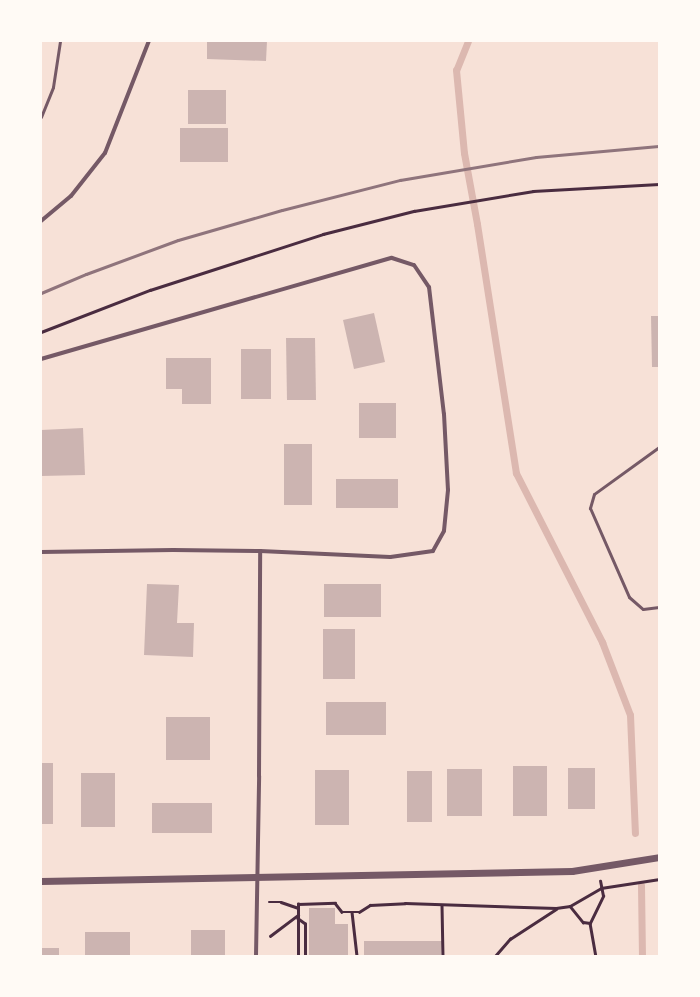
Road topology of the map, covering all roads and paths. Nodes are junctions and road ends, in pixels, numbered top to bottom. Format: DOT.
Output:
graph roads {
  1 [pos="60,41"];
  2 [pos="149,41"];
  3 [pos="41,116"];
  4 [pos="659,184"];
  5 [pos="41,221"];
  6 [pos="41,332"];
  7 [pos="41,358"];
  8 [pos="659,447"];
  9 [pos="260,551"];
  10 [pos="41,552"];
  11 [pos="659,607"];
  12 [pos="659,857"];
  13 [pos="258,878"];
  14 [pos="659,879"];
  15 [pos="41,881"];
  16 [pos="601,888"];
  17 [pos="257,901"];
  18 [pos="442,905"];
  19 [pos="570,906"];
  20 [pos="298,908"];
  21 [pos="556,908"];
  22 [pos="352,912"];
  23 [pos="298,914"];
  24 [pos="298,919"];
  25 [pos="590,923"];
  26 [pos="256,947"];
  27 [pos="256,956"];
  28 [pos="298,956"];
  29 [pos="305,956"];
  30 [pos="357,956"];
  31 [pos="443,956"];
  32 [pos="495,956"];
  33 [pos="596,956"];
  1 -- 3 [label="lane"];
  2 -- 5 [label="street"];
  4 -- 6 [label="path"];
  7 -- 9 [label="street"];
  8 -- 11 [label="lane"];
  9 -- 10 [label="street"];
  9 -- 13 [label="street"];
  12 -- 13 [label="street"];
  13 -- 15 [label="street"];
  13 -- 17 [label="street"];
  14 -- 16 [label="path"];
  16 -- 19 [label="path"];
  16 -- 25 [label="path"];
  17 -- 20 [label="path"];
  17 -- 26 [label="street"];
  18 -- 21 [label="path"];
  18 -- 22 [label="path"];
  18 -- 31 [label="path"];
  19 -- 21 [label="path"];
  19 -- 25 [label="path"];
  20 -- 22 [label="path"];
  20 -- 23 [label="path"];
  21 -- 32 [label="path"];
  22 -- 30 [label="path"];
  23 -- 24 [label="path"];
  23 -- 26 [label="path"];
  24 -- 28 [label="path"];
  24 -- 29 [label="path"];
  25 -- 33 [label="path"];
  26 -- 27 [label="street"];
}
